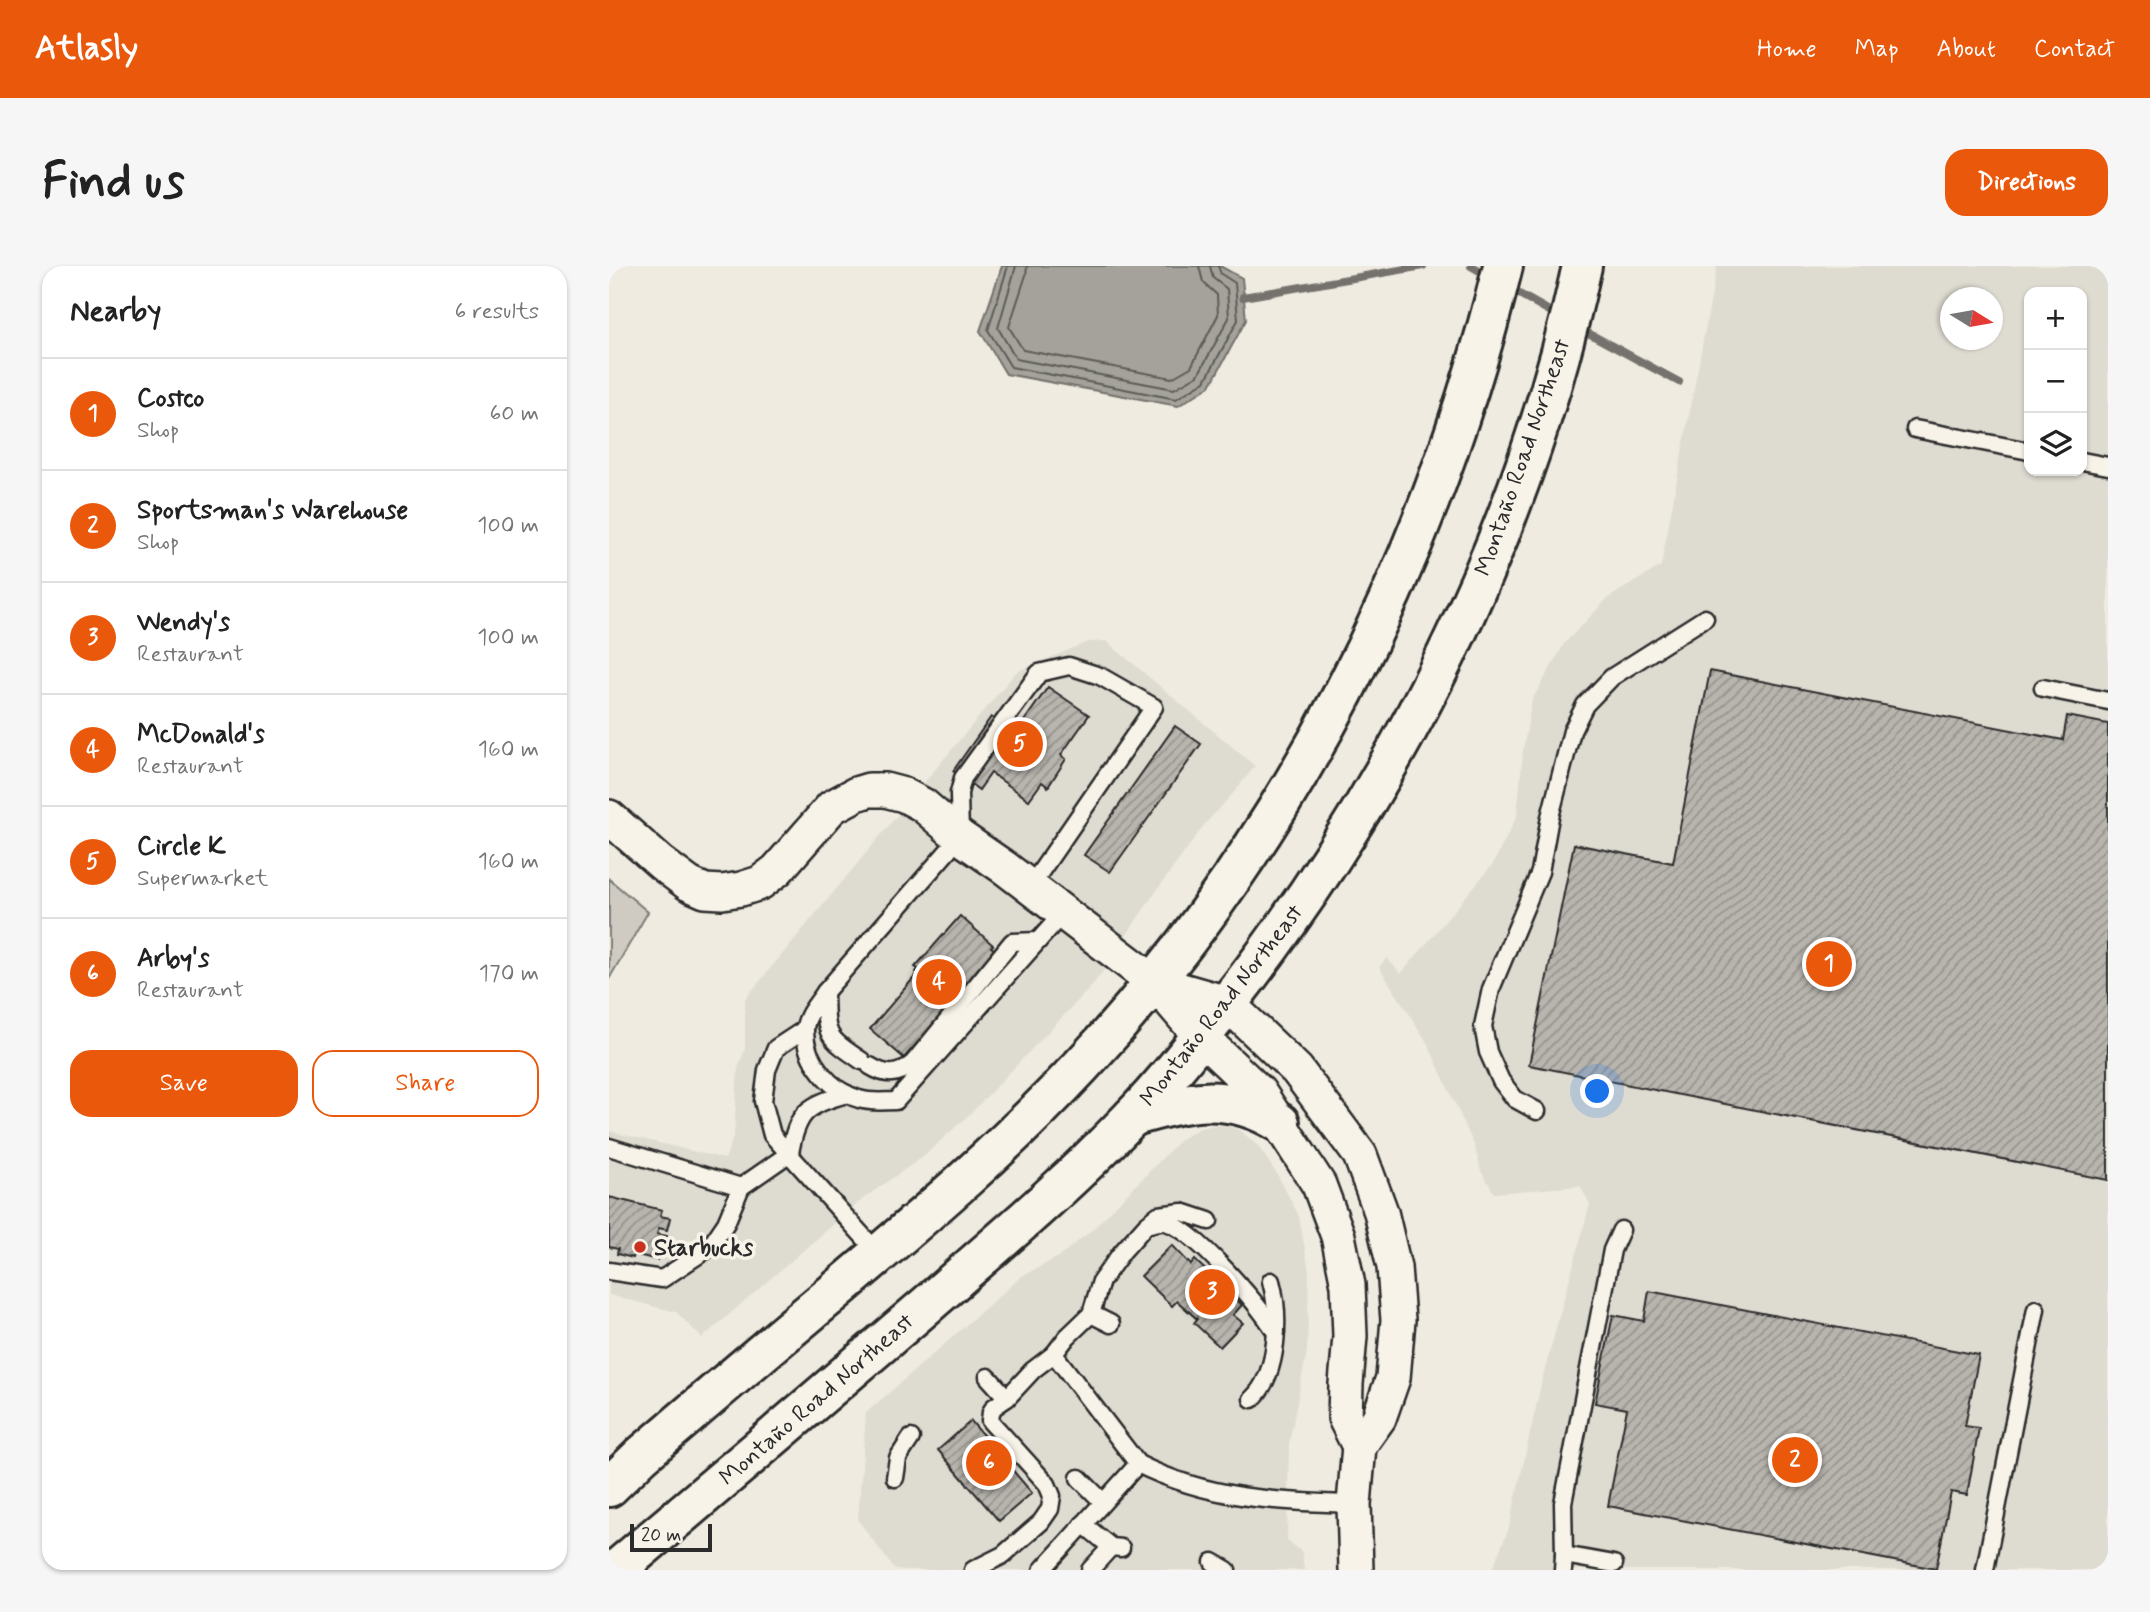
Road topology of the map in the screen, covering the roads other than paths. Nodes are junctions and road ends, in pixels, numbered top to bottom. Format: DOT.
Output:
graph roads {
  1 [pos="1503,266"];
  2 [pos="1582,268"];
  3 [pos="1915,429"];
  4 [pos="2024,450"];
  5 [pos="2087,462"];
  6 [pos="2108,466"];
  7 [pos="1705,618"];
  8 [pos="2043,688"];
  9 [pos="2108,701"];
  10 [pos="609,817"];
  11 [pos="960,837"];
  12 [pos="1030,887"];
  13 [pos="1063,913"];
  14 [pos="1038,941"];
  15 [pos="1154,982"];
  16 [pos="825,992"];
  17 [pos="1227,1003"];
  18 [pos="804,1029"];
  19 [pos="1201,1037"];
  20 [pos="847,1094"];
  21 [pos="1537,1111"];
  22 [pos="1132,1117"];
  23 [pos="1280,1123"];
  24 [pos="609,1147"];
  25 [pos="790,1153"];
  26 [pos="741,1187"];
  27 [pos="1209,1221"];
  28 [pos="1146,1225"];
  29 [pos="1621,1230"];
  30 [pos="879,1254"];
  31 [pos="609,1271"];
  32 [pos="1271,1281"];
  33 [pos="2036,1309"];
  34 [pos="1091,1314"];
  35 [pos="1111,1324"];
  36 [pos="1275,1331"];
  37 [pos="1054,1354"];
  38 [pos="988,1377"];
  39 [pos="1007,1398"];
  40 [pos="1252,1399"];
  41 [pos="911,1438"];
  42 [pos="1359,1446"];
  43 [pos="625,1462"];
  44 [pos="1138,1464"];
  45 [pos="895,1478"];
  46 [pos="1079,1478"];
  47 [pos="609,1487"];
  48 [pos="1103,1502"];
  49 [pos="1354,1504"];
  50 [pos="1083,1524"];
  51 [pos="1213,1562"];
  52 [pos="1563,1562"];
  53 [pos="1614,1564"];
  54 [pos="616,1570"];
  55 [pos="973,1570"];
  56 [pos="1042,1570"];
  57 [pos="1090,1570"];
  58 [pos="1227,1570"];
  59 [pos="1356,1570"];
  60 [pos="1985,1570"];
  1 -- 15 [label="main road"];
  2 -- 17 [label="main road, Montaño Road Northeast"];
  3 -- 4 [label="lane"];
  5 -- 6 [label="lane"];
  7 -- 21 [label="lane"];
  8 -- 9 [label="lane"];
  10 -- 11 [label="street"];
  11 -- 12 [label="street"];
  11 -- 12 [label="lane"];
  11 -- 16 [label="lane"];
  12 -- 13 [label="street"];
  13 -- 14 [label="lane"];
  13 -- 15 [label="street"];
  14 -- 16 [label="lane"];
  14 -- 20 [label="lane"];
  15 -- 17 [label="street"];
  15 -- 19 [label="street"];
  15 -- 30 [label="main road"];
  16 -- 18 [label="lane"];
  17 -- 19 [label="main road, Montaño Road Northeast"];
  17 -- 42 [label="street"];
  18 -- 20 [label="lane"];
  18 -- 25 [label="lane"];
  19 -- 22 [label="main road, Montaño Road Northeast"];
  19 -- 23 [label="street"];
  20 -- 25 [label="lane"];
  22 -- 23 [label="main road"];
  22 -- 54 [label="main road, Montaño Road Northeast"];
  23 -- 42 [label="street"];
  24 -- 26 [label="lane"];
  25 -- 26 [label="lane"];
  25 -- 30 [label="lane"];
  26 -- 31 [label="lane"];
  27 -- 28 [label="lane"];
  28 -- 34 [label="lane"];
  28 -- 36 [label="lane"];
  29 -- 52 [label="lane"];
  30 -- 43 [label="main road"];
  32 -- 36 [label="lane"];
  33 -- 60 [label="lane"];
  34 -- 35 [label="lane"];
  34 -- 37 [label="lane"];
  36 -- 40 [label="lane"];
  37 -- 39 [label="lane"];
  37 -- 44 [label="lane"];
  38 -- 39 [label="lane"];
  39 -- 55 [label="lane"];
  41 -- 45 [label="lane"];
  42 -- 49 [label="street"];
  43 -- 47 [label="main road"];
  44 -- 48 [label="lane"];
  44 -- 49 [label="lane"];
  46 -- 48 [label="lane"];
  48 -- 50 [label="lane"];
  49 -- 59 [label="street"];
  50 -- 56 [label="lane"];
  50 -- 57 [label="lane"];
  51 -- 58 [label="lane"];
  52 -- 53 [label="lane"];
}
